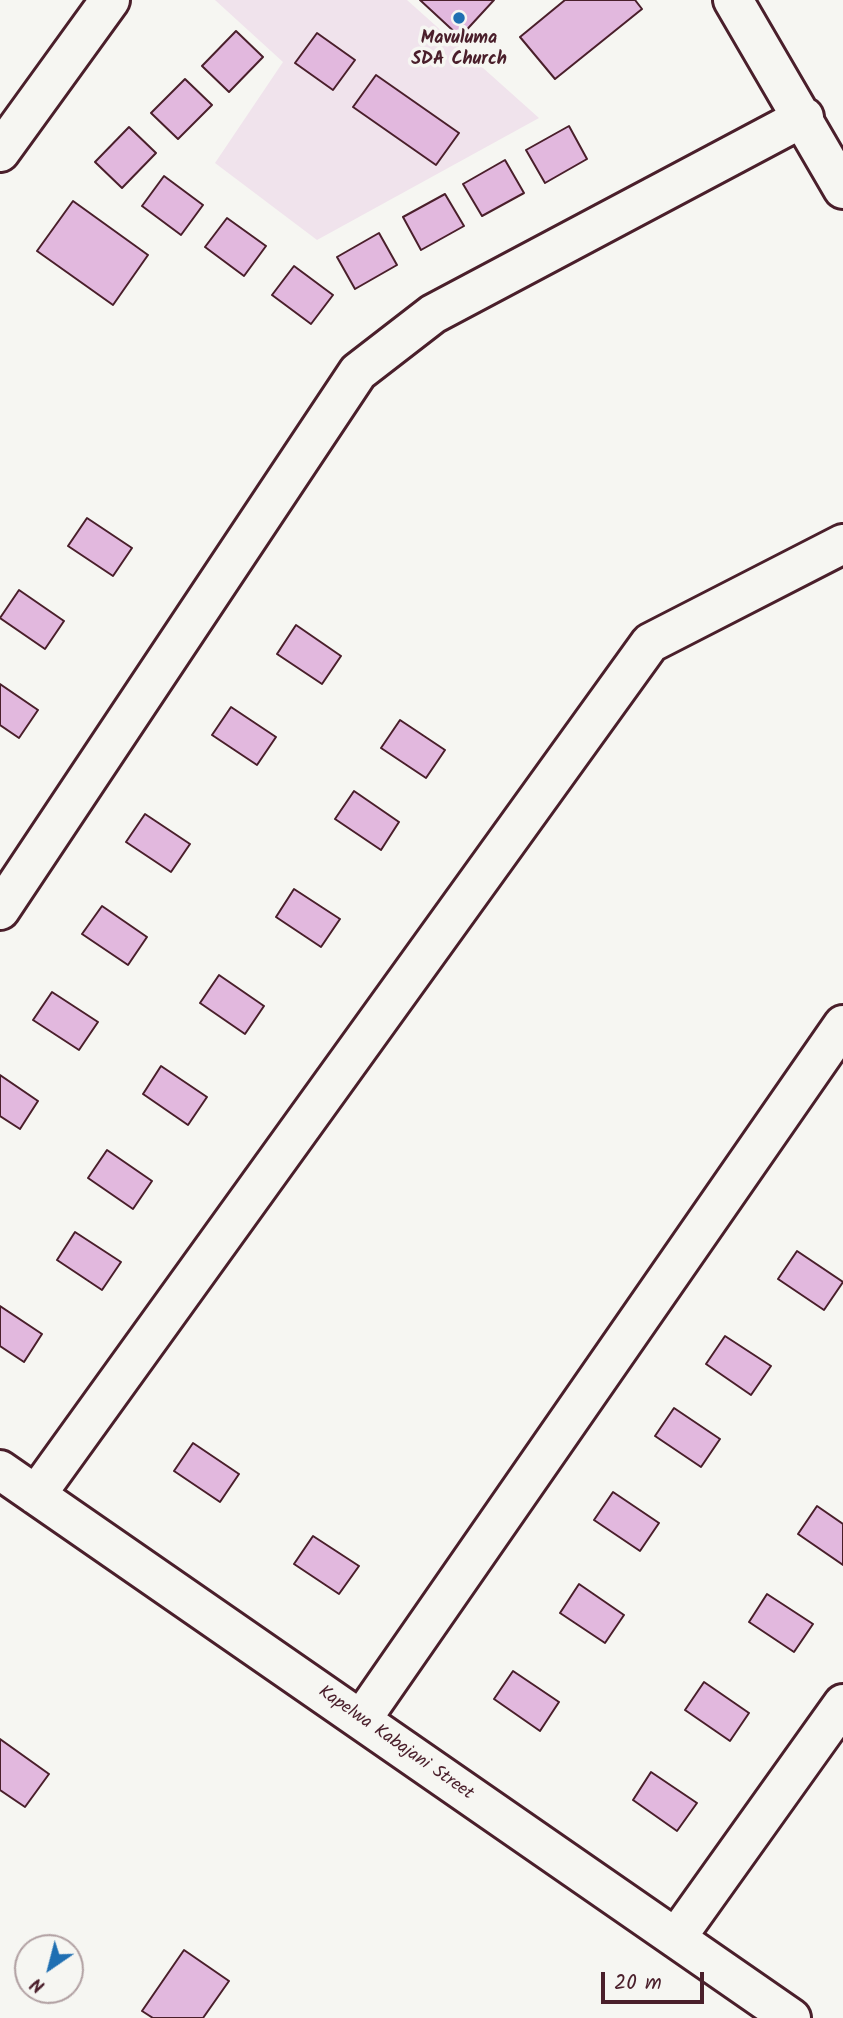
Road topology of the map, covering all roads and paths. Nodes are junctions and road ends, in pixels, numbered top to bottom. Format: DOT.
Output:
graph roads {
  1 [pos="110,0"];
  2 [pos="733,0"];
  3 [pos="804,117"];
  4 [pos="0,152"];
  5 [pos="843,189"];
  6 [pos="843,544"];
  7 [pos="0,910"];
  8 [pos="843,1025"];
  9 [pos="0,1470"];
  10 [pos="36,1495"];
  11 [pos="843,1704"];
  12 [pos="361,1720"];
  13 [pos="676,1938"];
  14 [pos="791,2018"];
  1 -- 4 [label="street"];
  2 -- 3 [label="street"];
  3 -- 5 [label="street"];
  3 -- 7 [label="street"];
  6 -- 10 [label="street"];
  8 -- 12 [label="street"];
  9 -- 10 [label="street, Kapelwa Kabajani Street"];
  10 -- 12 [label="street, Kapelwa Kabajani Street"];
  11 -- 13 [label="street"];
  12 -- 13 [label="street, Kapelwa Kabajani Street"];
  13 -- 14 [label="street, Kapelwa Kabajani Street"];
}
